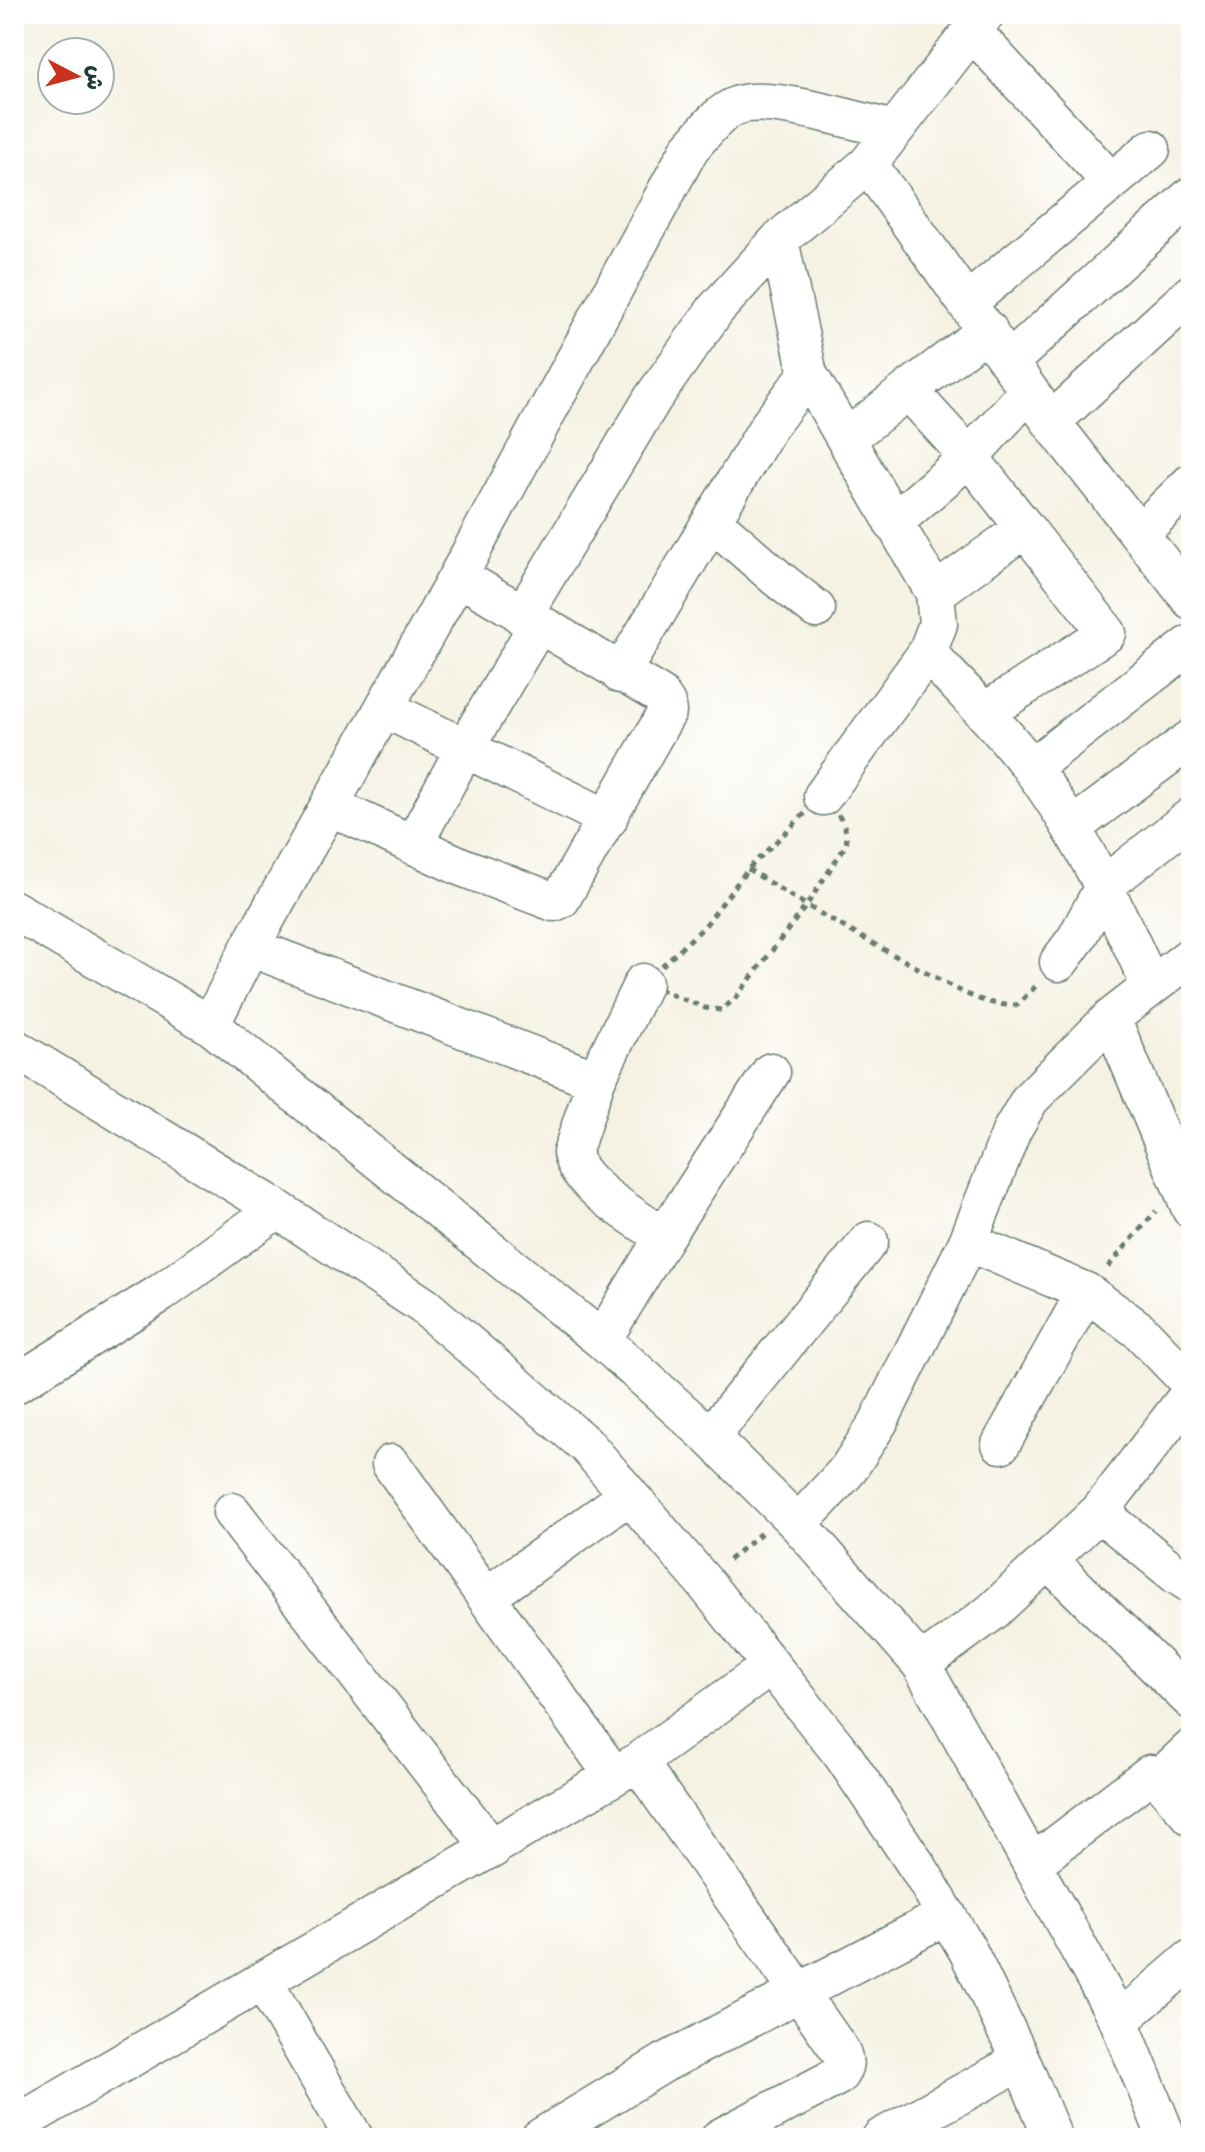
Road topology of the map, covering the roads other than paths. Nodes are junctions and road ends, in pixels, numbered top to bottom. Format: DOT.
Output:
graph roads {
  1 [pos="978,23"];
  2 [pos="894,130"];
  3 [pos="1151,149"];
  4 [pos="868,164"];
  5 [pos="1111,182"];
  6 [pos="1191,196"];
  7 [pos="779,240"];
  8 [pos="1191,294"];
  9 [pos="978,316"];
  10 [pos="808,374"];
  11 [pos="1019,377"];
  12 [pos="908,390"];
  13 [pos="1051,422"];
  14 [pos="846,439"];
  15 [pos="969,457"];
  16 [pos="1191,483"];
  17 [pos="712,521"];
  18 [pos="893,523"];
  19 [pos="1025,528"];
  20 [pos="1139,534"];
  21 [pos="458,576"];
  22 [pos="935,593"];
  23 [pos="1191,600"];
  24 [pos="816,609"];
  25 [pos="530,621"];
  26 [pos="1191,644"];
  27 [pos="927,653"];
  28 [pos="620,674"];
  29 [pos="384,708"];
  30 [pos="985,712"];
  31 [pos="1191,739"];
  32 [pos="465,748"];
  33 [pos="1031,768"];
  34 [pos="823,796"];
  35 [pos="329,806"];
  36 [pos="1191,817"];
  37 [pos="608,819"];
  38 [pos="1071,828"];
  39 [pos="413,845"];
  40 [pos="1105,885"];
  41 [pos="14,910"];
  42 [pos="250,947"];
  43 [pos="1191,956"];
  44 [pos="1059,962"];
  45 [pos="643,983"];
  46 [pos="1151,986"];
  47 [pos="1111,1018"];
  48 [pos="210,1025"];
  49 [pos="14,1048"];
  50 [pos="771,1072"];
  51 [pos="596,1080"];
  52 [pos="1187,1189"];
  53 [pos="277,1209"];
  54 [pos="664,1237"];
  55 [pos="869,1241"];
  56 [pos="968,1242"];
  57 [pos="1086,1292"];
  58 [pos="602,1340"];
  59 [pos="1191,1384"];
  60 [pos="14,1385"];
  61 [pos="1191,1392"];
  62 [pos="710,1437"];
  63 [pos="1001,1444"];
  64 [pos="391,1464"];
  65 [pos="629,1495"];
  66 [pos="232,1512"];
  67 [pos="1099,1512"];
  68 [pos="780,1528"];
  69 [pos="1049,1561"];
  70 [pos="1191,1584"];
  71 [pos="486,1597"];
  72 [pos="921,1664"];
  73 [pos="771,1666"];
  74 [pos="1191,1700"];
  75 [pos="1191,1749"];
  76 [pos="626,1769"];
  77 [pos="1159,1779"];
  78 [pos="1191,1816"];
  79 [pos="492,1849"];
  80 [pos="1032,1864"];
  81 [pos="947,1915"];
  82 [pos="1191,1959"];
  83 [pos="263,1981"];
  84 [pos="801,1993"];
  85 [pos="1119,2021"];
  86 [pos="1021,2061"];
  87 [pos="14,2126"];
  88 [pos="354,2138"];
  89 [pos="540,2138"];
  90 [pos="720,2138"];
  91 [pos="881,2138"];
  92 [pos="1053,2138"];
  93 [pos="1167,2138"];
  1 -- 2 [label="street"];
  1 -- 5 [label="street"];
  2 -- 4 [label="street"];
  2 -- 21 [label="street"];
  3 -- 5 [label="street"];
  4 -- 7 [label="street"];
  4 -- 9 [label="street"];
  5 -- 9 [label="street"];
  6 -- 11 [label="street"];
  7 -- 10 [label="street"];
  7 -- 25 [label="street"];
  8 -- 13 [label="street"];
  9 -- 11 [label="street"];
  9 -- 12 [label="street"];
  10 -- 14 [label="street"];
  10 -- 17 [label="street"];
  11 -- 13 [label="street"];
  11 -- 15 [label="street"];
  12 -- 14 [label="street"];
  12 -- 15 [label="street"];
  13 -- 20 [label="street"];
  14 -- 18 [label="street"];
  15 -- 18 [label="street"];
  15 -- 19 [label="street"];
  16 -- 20 [label="street"];
  17 -- 24 [label="street"];
  17 -- 28 [label="street"];
  18 -- 22 [label="street"];
  19 -- 22 [label="street"];
  19 -- 30 [label="street"];
  20 -- 23 [label="street"];
  21 -- 25 [label="street"];
  21 -- 29 [label="street"];
  22 -- 27 [label="street"];
  25 -- 28 [label="street"];
  25 -- 32 [label="street"];
  26 -- 33 [label="street"];
  27 -- 30 [label="street"];
  27 -- 34 [label="street"];
  28 -- 37 [label="street"];
  29 -- 32 [label="street"];
  29 -- 35 [label="street"];
  30 -- 33 [label="street"];
  31 -- 38 [label="street"];
  32 -- 37 [label="street"];
  32 -- 39 [label="street"];
  33 -- 38 [label="street"];
  35 -- 39 [label="street"];
  35 -- 42 [label="street"];
  36 -- 40 [label="street"];
  37 -- 39 [label="street"];
  38 -- 40 [label="street"];
  40 -- 44 [label="street"];
  40 -- 46 [label="street"];
  41 -- 48 [label="street"];
  42 -- 48 [label="street"];
  42 -- 51 [label="street"];
  43 -- 46 [label="street"];
  45 -- 51 [label="street"];
  46 -- 47 [label="street"];
  47 -- 52 [label="street"];
  47 -- 56 [label="street"];
  48 -- 58 [label="street"];
  49 -- 53 [label="street"];
  50 -- 54 [label="street"];
  51 -- 54 [label="street"];
  53 -- 60 [label="street"];
  53 -- 65 [label="street"];
  54 -- 58 [label="street"];
  55 -- 62 [label="street"];
  56 -- 57 [label="street"];
  56 -- 68 [label="street"];
  57 -- 59 [label="street"];
  57 -- 63 [label="street"];
  58 -- 62 [label="street"];
  61 -- 67 [label="street"];
  62 -- 68 [label="street"];
  64 -- 71 [label="street"];
  65 -- 71 [label="street"];
  65 -- 73 [label="street"];
  66 -- 79 [label="street"];
  67 -- 69 [label="street"];
  67 -- 70 [label="street"];
  68 -- 72 [label="street"];
  69 -- 72 [label="street"];
  69 -- 74 [label="street"];
  71 -- 76 [label="street"];
  72 -- 80 [label="street"];
  73 -- 76 [label="street"];
  73 -- 81 [label="street"];
  75 -- 77 [label="street"];
  76 -- 79 [label="street"];
  76 -- 84 [label="street"];
  77 -- 78 [label="street"];
  77 -- 80 [label="street"];
  79 -- 83 [label="street"];
  80 -- 85 [label="street"];
  81 -- 84 [label="street"];
  81 -- 86 [label="street"];
  82 -- 85 [label="street"];
  83 -- 87 [label="street"];
  83 -- 88 [label="street"];
  84 -- 89 [label="street"];
  84 -- 90 [label="street"];
  85 -- 93 [label="street"];
  86 -- 91 [label="street"];
  86 -- 92 [label="street"];
}
